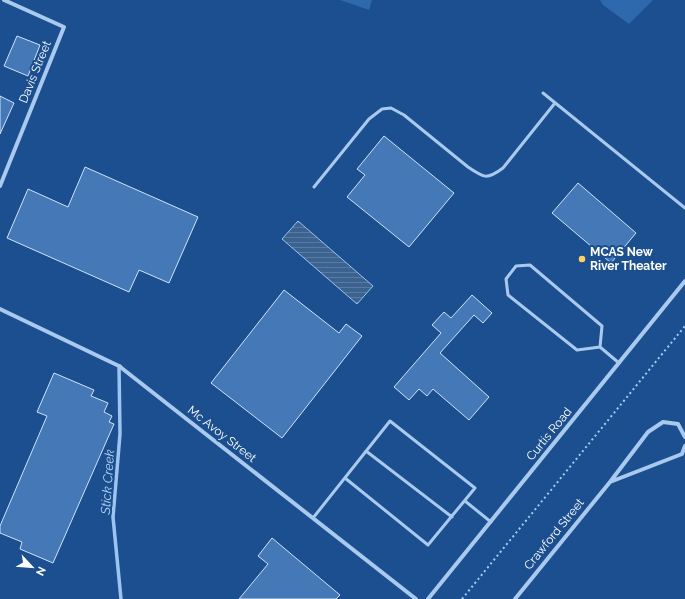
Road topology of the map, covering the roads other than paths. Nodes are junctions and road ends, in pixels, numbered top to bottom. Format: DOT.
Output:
graph roads {
  1 [pos="4,0"];
  2 [pos="543,93"];
  3 [pos="555,103"];
  4 [pos="0,186"];
  5 [pos="314,187"];
  6 [pos="685,208"];
  7 [pos="685,281"];
  8 [pos="0,309"];
  9 [pos="600,347"];
  10 [pos="619,363"];
  11 [pos="685,437"];
  12 [pos="685,446"];
  13 [pos="366,451"];
  14 [pos="345,478"];
  15 [pos="610,482"];
  16 [pos="465,501"];
  17 [pos="452,517"];
  18 [pos="314,518"];
  19 [pos="491,522"];
  20 [pos="416,599"];
  21 [pos="428,599"];
  22 [pos="515,599"];
  1 -- 4 [label="street, Davis Street"];
  2 -- 3 [label="lane"];
  3 -- 5 [label="lane"];
  3 -- 6 [label="lane"];
  7 -- 10 [label="street, Curtis Road"];
  8 -- 18 [label="street, Mc Avoy Street"];
  9 -- 9 [label="lane"];
  9 -- 10 [label="lane"];
  10 -- 19 [label="street, Curtis Road"];
  11 -- 15 [label="street, Crawford Street"];
  12 -- 15 [label="street, Crawford Street"];
  13 -- 14 [label="lane"];
  13 -- 16 [label="lane"];
  13 -- 17 [label="lane"];
  14 -- 17 [label="lane"];
  14 -- 18 [label="lane"];
  15 -- 22 [label="street, Crawford Street"];
  16 -- 17 [label="lane"];
  16 -- 19 [label="lane"];
  18 -- 20 [label="street, Mc Avoy Street"];
  19 -- 21 [label="street, Curtis Road"];
}
